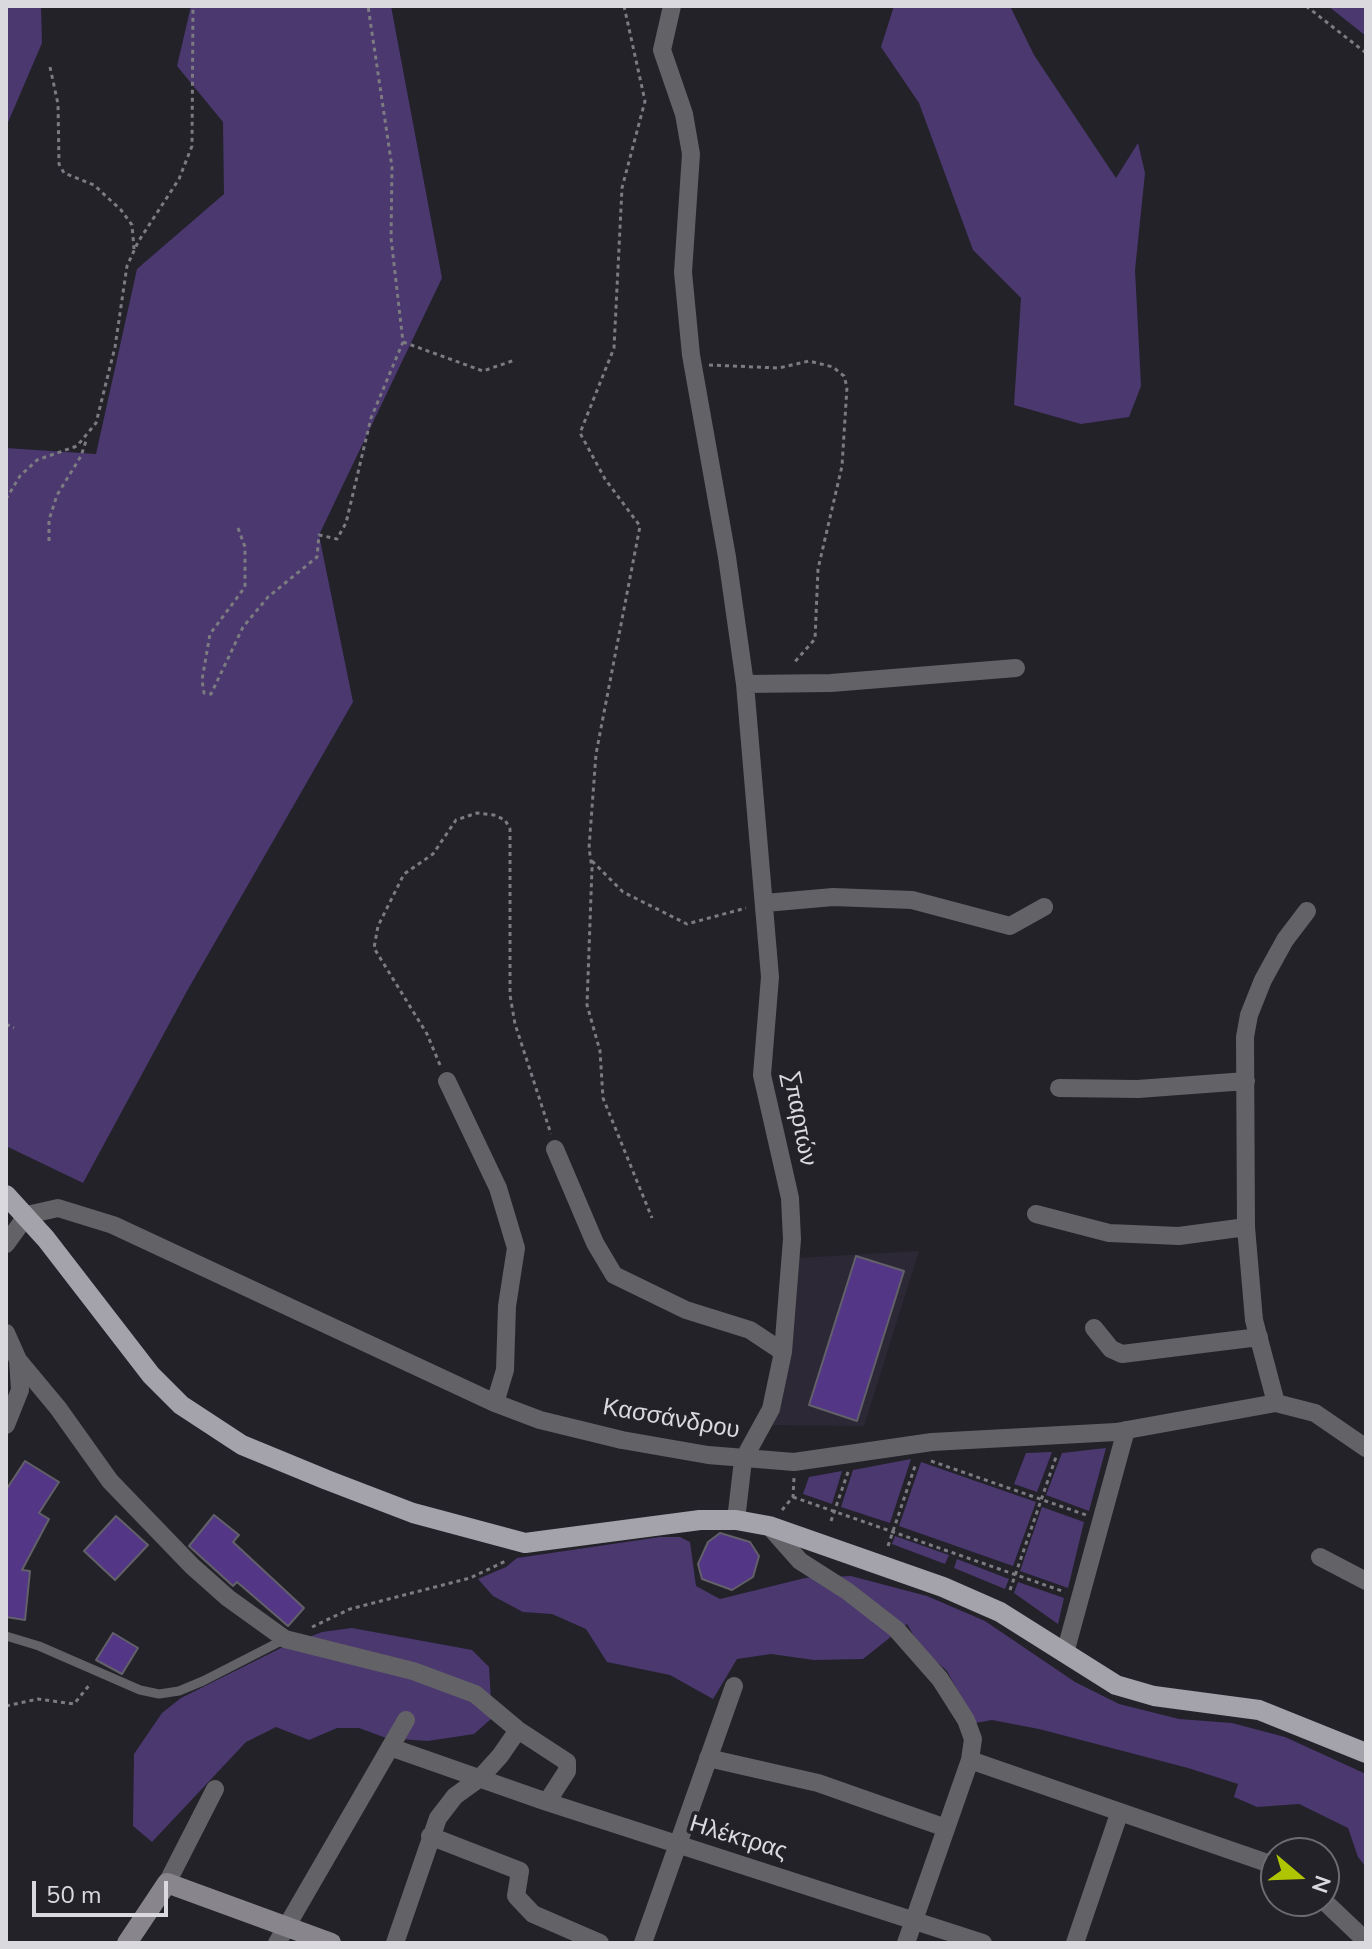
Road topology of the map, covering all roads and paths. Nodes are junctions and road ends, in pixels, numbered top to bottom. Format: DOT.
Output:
graph roads {
  1 [pos="193,6"];
  2 [pos="368,6"];
  3 [pos="624,6"];
  4 [pos="672,6"];
  5 [pos="1306,6"];
  6 [pos="1366,53"];
  7 [pos="50,67"];
  8 [pos="134,250"];
  9 [pos="403,342"];
  10 [pos="515,360"];
  11 [pos="693,367"];
  12 [pos="88,436"];
  13 [pos="6,499"];
  14 [pos="238,528"];
  15 [pos="49,541"];
  16 [pos="1016,668"];
  17 [pos="745,684"];
  18 [pos="774,684"];
  19 [pos="591,860"];
  20 [pos="765,903"];
  21 [pos="1044,907"];
  22 [pos="1307,911"];
  23 [pos="6,1024"];
  24 [pos="14,1028"];
  25 [pos="447,1081"];
  26 [pos="1246,1081"];
  27 [pos="1059,1088"];
  28 [pos="555,1149"];
  29 [pos="6,1195"];
  30 [pos="1036,1214"];
  31 [pos="27,1215"];
  32 [pos="652,1218"];
  33 [pos="1246,1227"];
  34 [pos="6,1244"];
  35 [pos="1094,1328"];
  36 [pos="6,1333"];
  37 [pos="1259,1337"];
  38 [pos="783,1352"];
  39 [pos="18,1360"];
  40 [pos="495,1403"];
  41 [pos="1276,1403"];
  42 [pos="7,1418"];
  43 [pos="1126,1430"];
  44 [pos="1366,1448"];
  45 [pos="1057,1452"];
  46 [pos="743,1460"];
  47 [pos="848,1470"];
  48 [pos="793,1497"];
  49 [pos="1041,1499"];
  50 [pos="835,1511"];
  51 [pos="736,1520"];
  52 [pos="1101,1520"];
  53 [pos="831,1521"];
  54 [pos="769,1526"];
  55 [pos="892,1531"];
  56 [pos="525,1543"];
  57 [pos="888,1546"];
  58 [pos="1320,1557"];
  59 [pos="1016,1575"];
  60 [pos="1366,1581"];
  61 [pos="1010,1590"];
  62 [pos="1080,1597"];
  63 [pos="6,1636"];
  64 [pos="285,1639"];
  65 [pos="1065,1653"];
  66 [pos="97,1673"];
  67 [pos="734,1686"];
  68 [pos="6,1706"];
  69 [pos="406,1720"];
  70 [pos="518,1730"];
  71 [pos="390,1747"];
  72 [pos="1366,1753"];
  73 [pos="708,1758"];
  74 [pos="970,1760"];
  75 [pos="480,1778"];
  76 [pos="215,1789"];
  77 [pos="547,1802"];
  78 [pos="1119,1814"];
  79 [pos="946,1828"];
  80 [pos="430,1836"];
  81 [pos="677,1845"];
  82 [pos="1260,1861"];
  83 [pos="167,1883"];
  84 [pos="1340,1916"];
  85 [pos="914,1919"];
  86 [pos="281,1934"];
  87 [pos="1366,1941"];
  88 [pos="127,1943"];
  89 [pos="331,1943"];
  90 [pos="395,1943"];
  91 [pos="600,1943"];
  92 [pos="643,1943"];
  93 [pos="906,1943"];
  94 [pos="983,1943"];
  95 [pos="1075,1943"];
  1 -- 8 [label="path"];
  2 -- 9 [label="path"];
  3 -- 19 [label="path"];
  4 -- 11 [label="street, Σπαρτών"];
  5 -- 6 [label="path"];
  7 -- 8 [label="path"];
  8 -- 12 [label="path"];
  9 -- 10 [label="path"];
  9 -- 14 [label="path"];
  11 -- 17 [label="street, Σπαρτών"];
  11 -- 18 [label="path"];
  12 -- 13 [label="path"];
  12 -- 15 [label="path"];
  16 -- 18 [label="street"];
  17 -- 18 [label="street"];
  17 -- 20 [label="street, Σπαρτών"];
  19 -- 20 [label="path"];
  19 -- 32 [label="path"];
  20 -- 21 [label="street"];
  20 -- 38 [label="street, Σπαρτών"];
  22 -- 26 [label="street"];
  23 -- 24 [label="path"];
  25 -- 28 [label="path"];
  25 -- 40 [label="street"];
  26 -- 27 [label="street"];
  26 -- 33 [label="street"];
  28 -- 38 [label="street"];
  29 -- 31 [label="main road"];
  30 -- 33 [label="street"];
  31 -- 34 [label="street"];
  31 -- 40 [label="street, Κασσάνδρου"];
  31 -- 56 [label="main road"];
  33 -- 37 [label="street"];
  35 -- 37 [label="street"];
  36 -- 39 [label="street"];
  37 -- 41 [label="street"];
  38 -- 46 [label="street, Σπαρτών"];
  39 -- 42 [label="street"];
  39 -- 64 [label="street"];
  40 -- 46 [label="street, Κασσάνδρου"];
  41 -- 43 [label="street, Κασσάνδρου"];
  41 -- 44 [label="street, Κασσάνδρου"];
  43 -- 46 [label="street, Κασσάνδρου"];
  43 -- 52 [label="street"];
  45 -- 49 [label="path"];
  46 -- 51 [label="street"];
  47 -- 50 [label="path"];
  48 -- 50 [label="path"];
  49 -- 52 [label="path"];
  49 -- 55 [label="path"];
  49 -- 59 [label="path"];
  50 -- 53 [label="path"];
  50 -- 55 [label="path"];
  51 -- 54 [label="main road"];
  51 -- 56 [label="main road"];
  52 -- 62 [label="street"];
  54 -- 65 [label="main road"];
  54 -- 74 [label="street"];
  55 -- 57 [label="path"];
  55 -- 59 [label="path"];
  56 -- 64 [label="path"];
  58 -- 60 [label="street"];
  59 -- 61 [label="path"];
  59 -- 62 [label="path"];
  62 -- 65 [label="street"];
  63 -- 66 [label="lane"];
  64 -- 66 [label="lane"];
  64 -- 70 [label="street"];
  65 -- 72 [label="main road"];
  66 -- 68 [label="path"];
  67 -- 73 [label="street"];
  69 -- 71 [label="street"];
  70 -- 75 [label="street"];
  70 -- 77 [label="street"];
  71 -- 75 [label="street, Ηλέκτρας"];
  71 -- 86 [label="street"];
  73 -- 79 [label="street"];
  73 -- 81 [label="street"];
  74 -- 78 [label="street"];
  74 -- 79 [label="street"];
  75 -- 77 [label="street, Ηλέκτρας"];
  75 -- 80 [label="street"];
  76 -- 83 [label="street"];
  77 -- 81 [label="street, Ηλέκτρας"];
  78 -- 82 [label="street"];
  78 -- 95 [label="street"];
  79 -- 85 [label="street"];
  80 -- 90 [label="street"];
  80 -- 91 [label="street"];
  81 -- 85 [label="street, Ηλέκτρας"];
  81 -- 92 [label="street"];
  83 -- 86 [label="main road"];
  83 -- 88 [label="main road"];
  84 -- 87 [label="street"];
  85 -- 93 [label="street"];
  85 -- 94 [label="street, Ηλέκτρας"];
  86 -- 89 [label="main road"];
}
